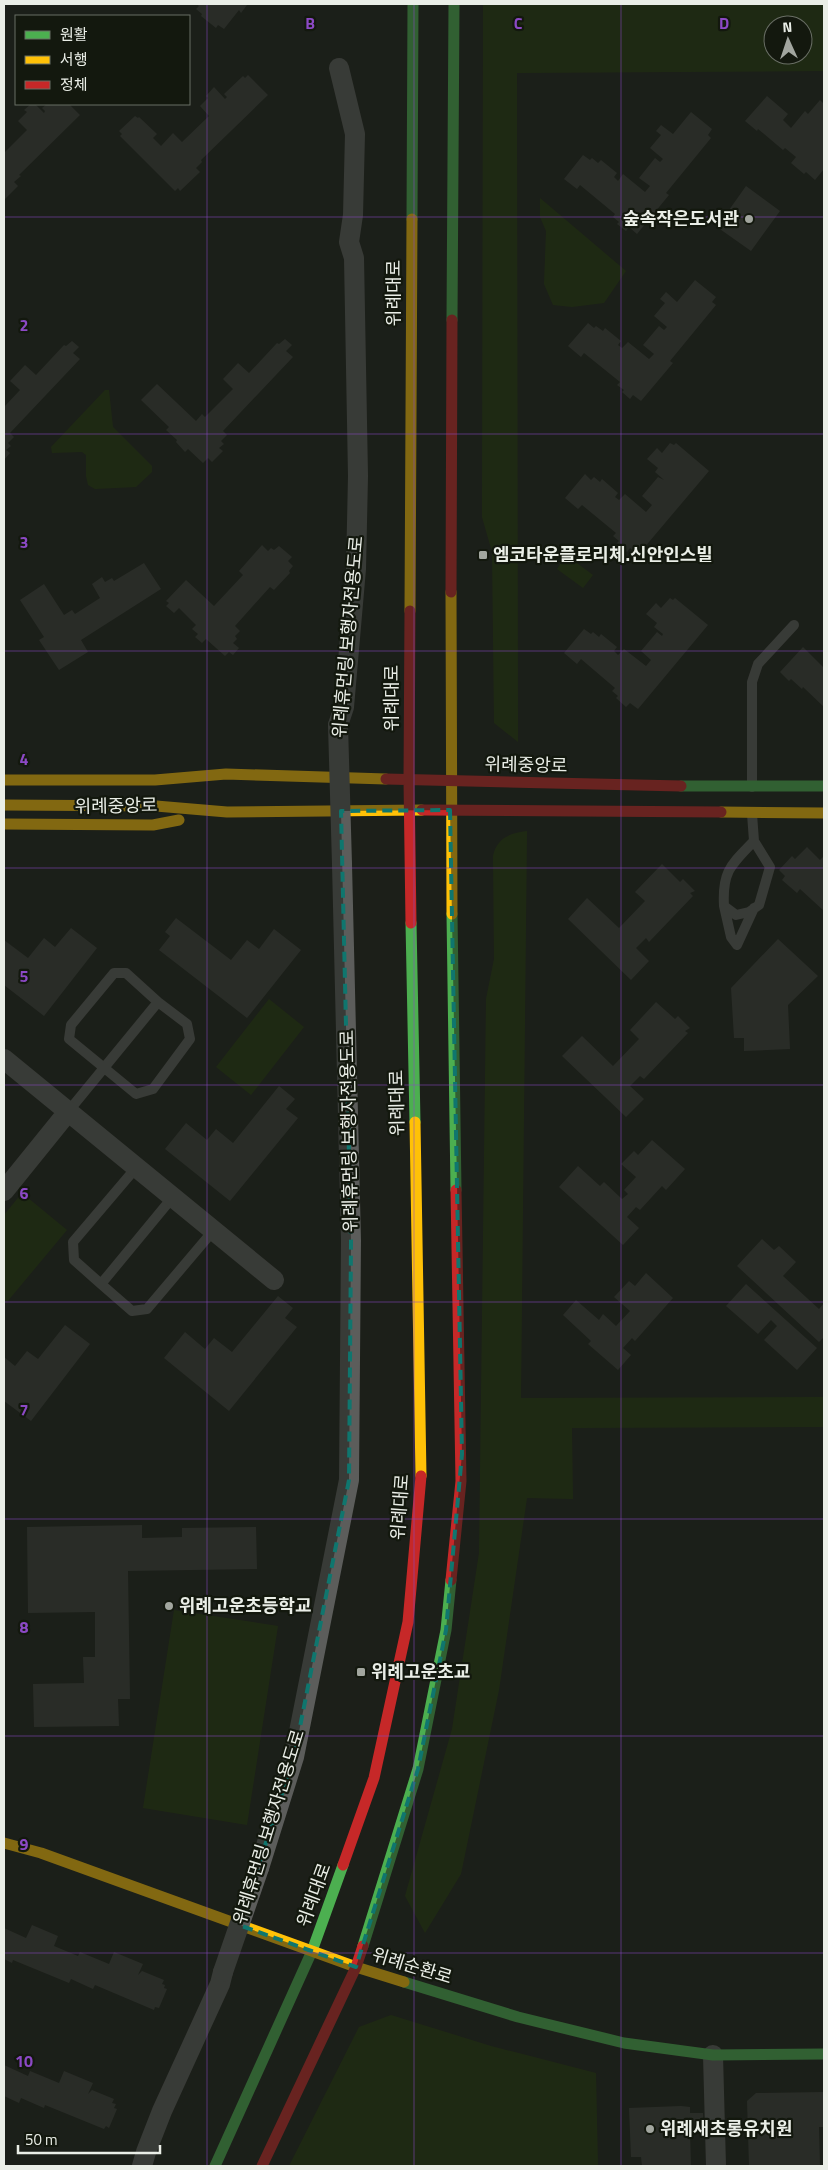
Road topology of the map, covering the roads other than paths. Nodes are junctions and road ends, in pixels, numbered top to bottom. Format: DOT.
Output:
graph roads {
  1 [pos="413,4"];
  2 [pos="454,4"];
  3 [pos="339,68"];
  4 [pos="794,625"];
  5 [pos="179,767"];
  6 [pos="226,774"];
  7 [pos="4,780"];
  8 [pos="409,780"];
  9 [pos="451,781"];
  10 [pos="824,786"];
  11 [pos="752,799"];
  12 [pos="4,805"];
  13 [pos="409,810"];
  14 [pos="450,810"];
  15 [pos="227,812"];
  16 [pos="824,813"];
  17 [pos="4,824"];
  18 [pos="754,841"];
  19 [pos="724,906"];
  20 [pos="754,908"];
  21 [pos="158,1002"];
  22 [pos="4,1060"];
  23 [pos="104,1067"];
  24 [pos="67,1113"];
  25 [pos="135,1168"];
  26 [pos="4,1192"];
  27 [pos="172,1198"];
  28 [pos="213,1231"];
  29 [pos="274,1280"];
  30 [pos="101,1284"];
  31 [pos="4,1843"];
  32 [pos="312,1951"];
  33 [pos="356,1968"];
  34 [pos="824,2054"];
  35 [pos="713,2055"];
  36 [pos="142,2166"];
  37 [pos="215,2166"];
  38 [pos="262,2166"];
  39 [pos="716,2166"];
  1 -- 8 [label="main road, 위례대로"];
  2 -- 9 [label="main road"];
  3 -- 36 [label="street, 위례휴먼링 보행자전용도로, bridge"];
  4 -- 11 [label="lane"];
  5 -- 6 [label="main road, 위례중앙로"];
  6 -- 7 [label="main road, 위례중앙로"];
  6 -- 8 [label="main road, 위례중앙로"];
  8 -- 9 [label="main road, 위례중앙로"];
  8 -- 13 [label="main road, 위례대로"];
  9 -- 11 [label="main road, 위례중앙로"];
  9 -- 14 [label="main road"];
  10 -- 11 [label="main road, 위례중앙로"];
  11 -- 14 [label="main road, 위례중앙로"];
  11 -- 16 [label="main road, 위례중앙로"];
  11 -- 18 [label="lane"];
  12 -- 15 [label="main road, 위례중앙로"];
  13 -- 14 [label="main road, 위례중앙로"];
  13 -- 15 [label="main road, 위례중앙로"];
  13 -- 32 [label="main road, 위례대로"];
  14 -- 33 [label="main road"];
  15 -- 17 [label="main road, 위례중앙로"];
  18 -- 19 [label="lane"];
  18 -- 20 [label="lane"];
  19 -- 20 [label="lane"];
  19 -- 20 [label="lane"];
  21 -- 23 [label="lane"];
  21 -- 23 [label="lane"];
  21 -- 23 [label="lane"];
  22 -- 24 [label="street"];
  23 -- 24 [label="lane"];
  24 -- 25 [label="street"];
  24 -- 26 [label="street"];
  25 -- 27 [label="street"];
  25 -- 30 [label="lane"];
  27 -- 28 [label="street"];
  27 -- 30 [label="lane"];
  28 -- 29 [label="street"];
  28 -- 30 [label="lane"];
  31 -- 32 [label="main road, 위례순환로"];
  32 -- 33 [label="main road, 위례순환로"];
  32 -- 37 [label="main road, 위례대로"];
  33 -- 35 [label="main road, 위례순환로"];
  33 -- 38 [label="main road"];
  34 -- 35 [label="main road, 위례순환로"];
  35 -- 39 [label="street"];
}
